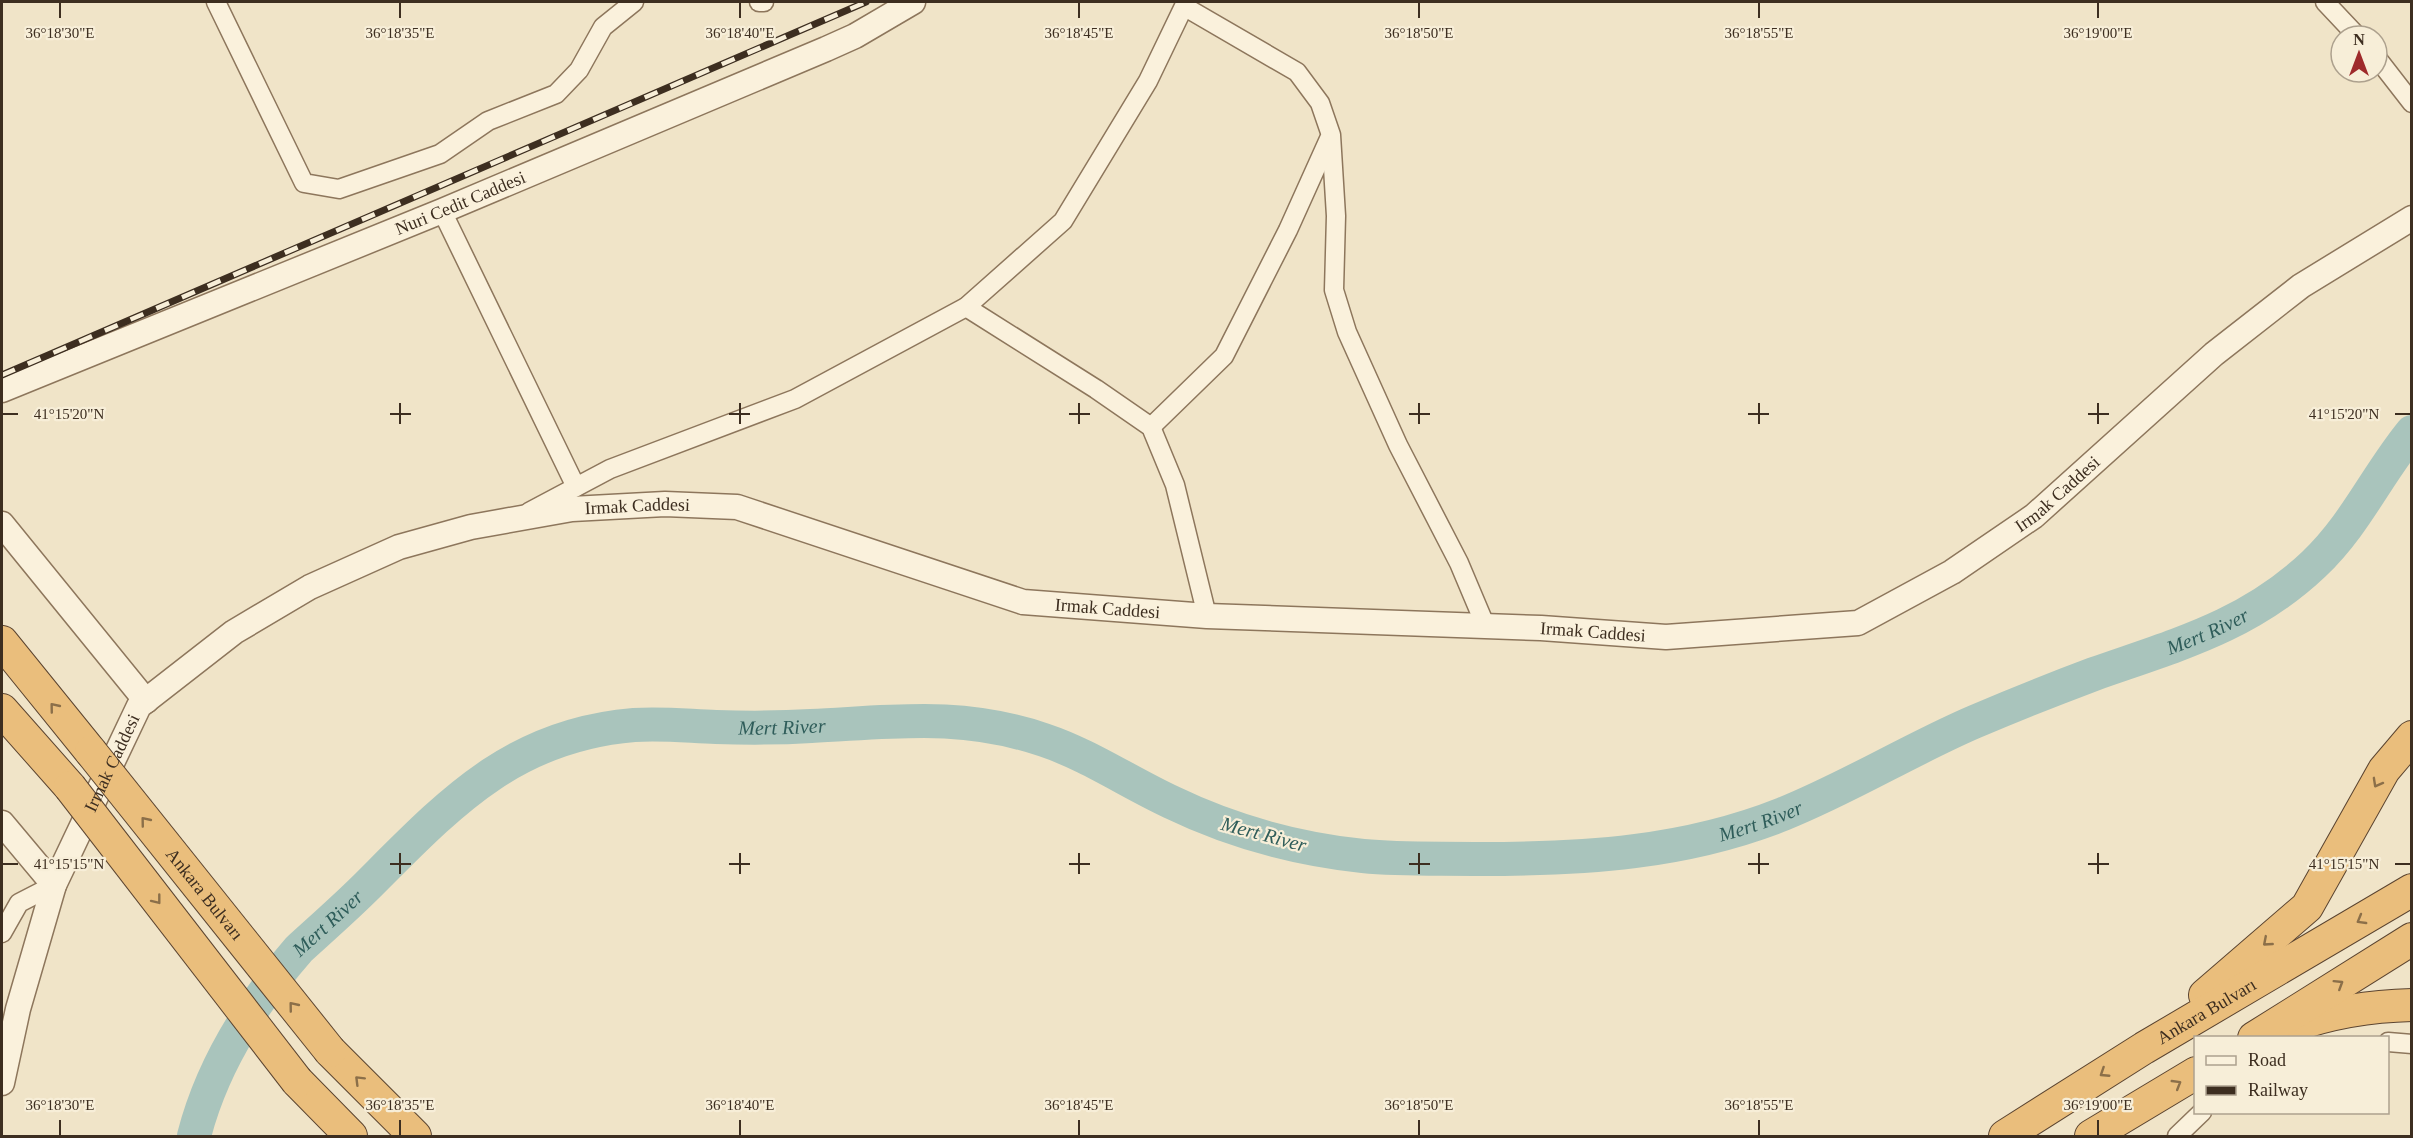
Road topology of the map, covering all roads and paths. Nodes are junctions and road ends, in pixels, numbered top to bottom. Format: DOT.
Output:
graph roads {
  1 [pos="216,2"];
  2 [pos="634,2"];
  3 [pos="759,2"];
  4 [pos="764,2"];
  5 [pos="913,2"];
  6 [pos="2325,2"];
  7 [pos="1186,4"];
  8 [pos="2346,24"];
  9 [pos="2389,73"];
  10 [pos="2412,103"];
  11 [pos="1331,135"];
  12 [pos="442,211"];
  13 [pos="2412,218"];
  14 [pos="966,307"];
  15 [pos="2,390"];
  16 [pos="1150,427"];
  17 [pos="576,487"];
  18 [pos="517,518"];
  19 [pos="2,524"];
  20 [pos="1207,616"];
  21 [pos="1486,627"];
  22 [pos="2,642"];
  23 [pos="146,701"];
  24 [pos="2,710"];
  25 [pos="2412,737"];
  26 [pos="2,823"];
  27 [pos="54,885"];
  28 [pos="2412,890"];
  29 [pos="2,933"];
  30 [pos="2412,939"];
  31 [pos="2412,1005"];
  32 [pos="2257,1036"];
  33 [pos="2267,1036"];
  34 [pos="2389,1042"];
  35 [pos="2412,1044"];
  36 [pos="2144,1048"];
  37 [pos="2194,1074"];
  38 [pos="2,1083"];
  39 [pos="2201,1114"];
  40 [pos="351,1137"];
  41 [pos="415,1137"];
  42 [pos="2005,1137"];
  43 [pos="2091,1137"];
  44 [pos="2177,1137"];
  1 -- 2 [label="street"];
  3 -- 4 [label="street"];
  5 -- 12 [label="street, Nuri Cedit Caddesi"];
  6 -- 8 [label="street"];
  7 -- 11 [label="street"];
  7 -- 14 [label="street"];
  9 -- 10 [label="street"];
  11 -- 16 [label="street"];
  11 -- 21 [label="street"];
  12 -- 15 [label="street, Nuri Cedit Caddesi"];
  12 -- 17 [label="street"];
  13 -- 21 [label="street, Irmak Caddesi"];
  14 -- 16 [label="street"];
  14 -- 17 [label="street"];
  16 -- 20 [label="street"];
  17 -- 18 [label="street"];
  18 -- 20 [label="street, Irmak Caddesi"];
  18 -- 23 [label="street, Irmak Caddesi"];
  19 -- 23 [label="street"];
  20 -- 21 [label="street, Irmak Caddesi"];
  41 -- 22 [label="highway, Ankara Bulvarı, one-way, bridge"];
  23 -- 27 [label="street, Irmak Caddesi"];
  24 -- 40 [label="highway, one-way, bridge"];
  25 -- 36 [label="highway, one-way"];
  26 -- 27 [label="street"];
  27 -- 29 [label="street"];
  27 -- 38 [label="street, Irmak Caddesi"];
  28 -- 36 [label="highway, Ankara Bulvarı, one-way"];
  32 -- 30 [label="highway, one-way"];
  31 -- 33 [label="highway"];
  34 -- 35 [label="street"];
  36 -- 42 [label="highway, Ankara Bulvarı, one-way"];
  43 -- 37 [label="highway, one-way"];
  39 -- 44 [label="street"];
}
